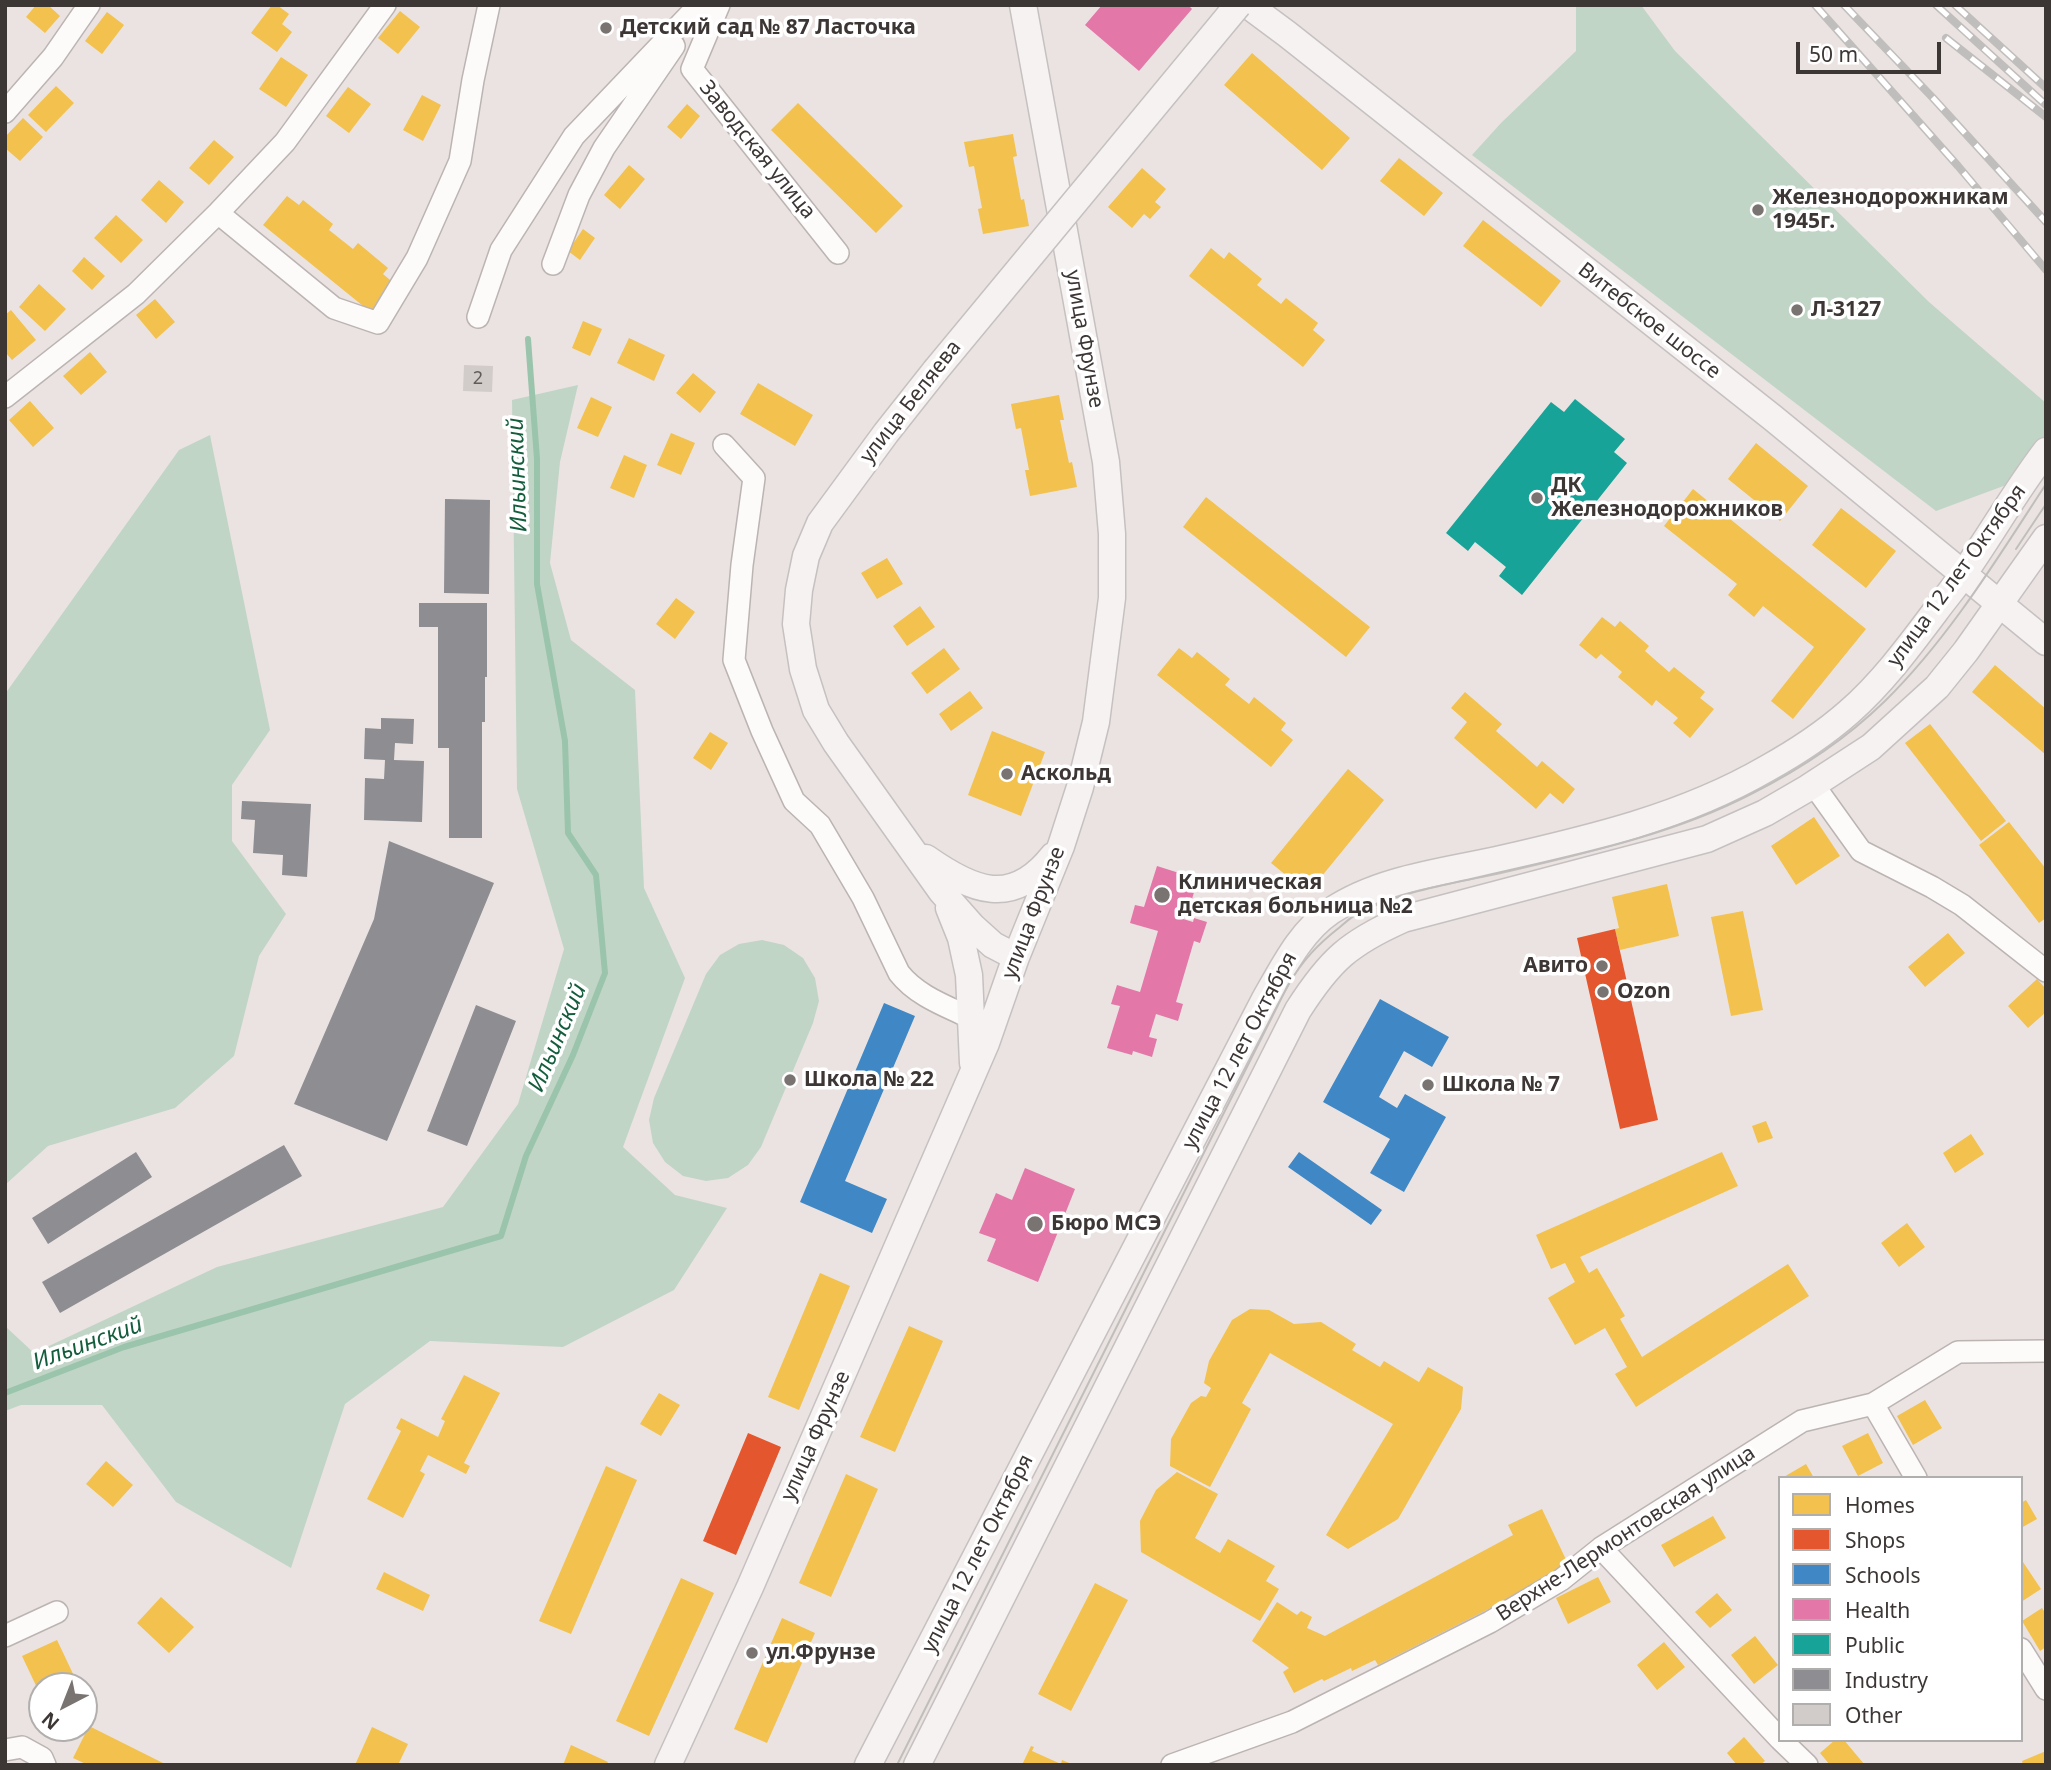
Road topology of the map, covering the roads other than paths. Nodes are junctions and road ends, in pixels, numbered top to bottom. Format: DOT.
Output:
graph roads {
  1 [pos="89,5"];
  2 [pos="386,5"];
  3 [pos="489,5"];
  4 [pos="700,5"];
  5 [pos="719,5"];
  6 [pos="1023,5"];
  7 [pos="1238,5"];
  8 [pos="1248,5"];
  9 [pos="5,112"];
  10 [pos="218,213"];
  11 [pos="838,253"];
  12 [pos="553,264"];
  13 [pos="478,317"];
  14 [pos="5,397"];
  15 [pos="724,445"];
  16 [pos="2044,453"];
  17 [pos="2046,538"];
  18 [pos="1964,574"];
  19 [pos="2000,604"];
  20 [pos="2046,642"];
  21 [pos="1814,784"];
  22 [pos="1060,846"];
  23 [pos="913,849"];
  24 [pos="942,892"];
  25 [pos="1016,957"];
  26 [pos="2046,971"];
  27 [pos="971,1018"];
  28 [pos="974,1072"];
  29 [pos="2046,1351"];
  30 [pos="1873,1404"];
  31 [pos="1915,1476"];
  32 [pos="1601,1548"];
  33 [pos="57,1612"];
  34 [pos="5,1636"];
  35 [pos="2023,1652"];
  36 [pos="2046,1689"];
  37 [pos="1778,1738"];
  38 [pos="1782,1742"];
  39 [pos="5,1750"];
  40 [pos="45,1765"];
  41 [pos="668,1765"];
  42 [pos="868,1765"];
  43 [pos="917,1765"];
  44 [pos="1172,1765"];
  45 [pos="1807,1765"];
  1 -- 9 [label="street"];
  2 -- 10 [label="street"];
  3 -- 10 [label="street"];
  4 -- 12 [label="street"];
  4 -- 13 [label="street"];
  5 -- 11 [label="street, Заводская улица"];
  6 -- 22 [label="main road, улица Фрунзе"];
  7 -- 23 [label="main road, улица Беляева, bridge"];
  8 -- 18 [label="main road, Витебское шоссе"];
  10 -- 14 [label="street"];
  15 -- 27 [label="street"];
  16 -- 18 [label="main road, улица 12 лет Октября"];
  17 -- 19 [label="main road, улица 12 лет Октября"];
  18 -- 19 [label="main road, Витебское шоссе"];
  18 -- 42 [label="main road, улица 12 лет Октября"];
  19 -- 20 [label="main road, Витебское шоссе"];
  19 -- 21 [label="main road, улица 12 лет Октября"];
  21 -- 26 [label="street"];
  21 -- 43 [label="main road, улица 12 лет Октября"];
  22 -- 23 [label="main road"];
  22 -- 25 [label="main road, улица Фрунзе"];
  23 -- 24 [label="main road, улица Беляева"];
  24 -- 25 [label="main road"];
  24 -- 27 [label="main road"];
  25 -- 28 [label="main road, улица Фрунзе"];
  27 -- 28 [label="main road"];
  28 -- 41 [label="main road, улица Фрунзе"];
  29 -- 30 [label="street, Верхне-Лермонтовская улица"];
  30 -- 31 [label="street"];
  30 -- 32 [label="street, Верхне-Лермонтовская улица"];
  32 -- 37 [label="street"];
  32 -- 44 [label="street, Верхне-Лермонтовская улица"];
  33 -- 34 [label="street"];
  35 -- 36 [label="street"];
  38 -- 45 [label="street"];
  39 -- 40 [label="street"];
}
